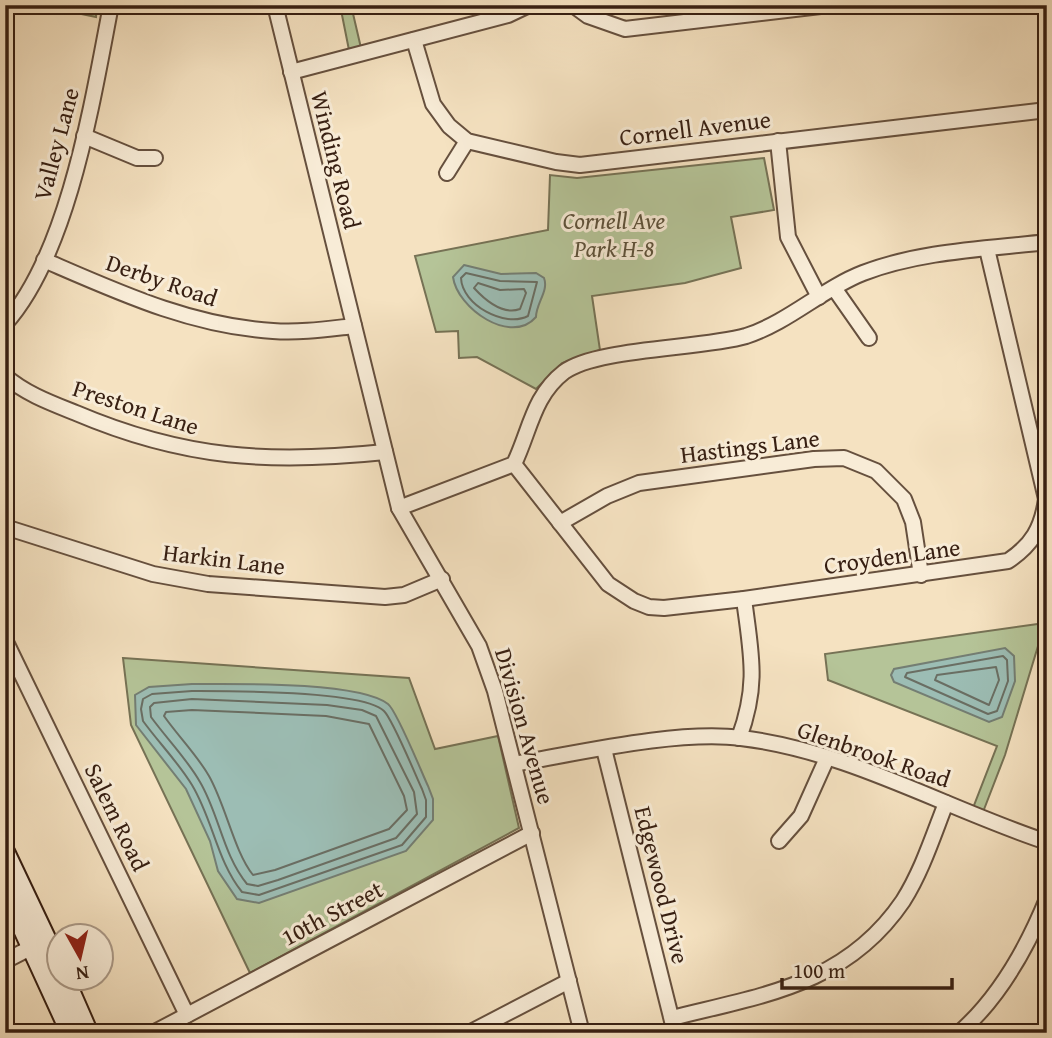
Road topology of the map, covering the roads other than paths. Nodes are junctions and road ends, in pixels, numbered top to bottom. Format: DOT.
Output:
graph roads {
  1 [pos="111,5"];
  2 [pos="275,5"];
  3 [pos="529,5"];
  4 [pos="573,5"];
  5 [pos="829,5"];
  6 [pos="414,40"];
  7 [pos="291,72"];
  8 [pos="1047,110"];
  9 [pos="84,136"];
  10 [pos="467,141"];
  11 [pos="778,141"];
  12 [pos="155,158"];
  13 [pos="447,173"];
  14 [pos="1047,242"];
  15 [pos="987,249"];
  16 [pos="44,260"];
  17 [pos="834,288"];
  18 [pos="819,297"];
  19 [pos="5,324"];
  20 [pos="354,326"];
  21 [pos="869,338"];
  22 [pos="5,376"];
  23 [pos="385,452"];
  24 [pos="514,464"];
  25 [pos="399,508"];
  26 [pos="560,523"];
  27 [pos="5,527"];
  28 [pos="921,575"];
  29 [pos="442,579"];
  30 [pos="744,599"];
  31 [pos="5,639"];
  32 [pos="739,738"];
  33 [pos="604,749"];
  34 [pos="827,758"];
  35 [pos="514,764"];
  36 [pos="946,803"];
  37 [pos="532,834"];
  38 [pos="779,841"];
  39 [pos="1047,842"];
  40 [pos="5,853"];
  41 [pos="5,889"];
  42 [pos="1047,899"];
  43 [pos="40,943"];
  44 [pos="46,951"];
  45 [pos="5,961"];
  46 [pos="569,981"];
  47 [pos="70,992"];
  48 [pos="187,1015"];
  49 [pos="673,1026"];
  50 [pos="71,1033"];
  51 [pos="88,1033"];
  52 [pos="153,1033"];
  53 [pos="470,1033"];
  54 [pos="582,1033"];
  55 [pos="959,1033"];
  1 -- 9 [label="street, Valley Lane"];
  2 -- 7 [label="street, Winding Road"];
  3 -- 6 [label="street"];
  4 -- 5 [label="street"];
  6 -- 7 [label="street"];
  6 -- 10 [label="street"];
  7 -- 20 [label="street, Winding Road"];
  8 -- 11 [label="street, Cornell Avenue"];
  9 -- 12 [label="street"];
  9 -- 16 [label="street, Valley Lane"];
  10 -- 11 [label="street, Cornell Avenue"];
  10 -- 13 [label="street"];
  11 -- 18 [label="street"];
  14 -- 15 [label="street"];
  15 -- 17 [label="street"];
  15 -- 28 [label="street, Croyden Lane"];
  16 -- 19 [label="street, Valley Lane"];
  16 -- 20 [label="street, Derby Road"];
  17 -- 18 [label="street"];
  17 -- 21 [label="street"];
  18 -- 24 [label="street"];
  20 -- 23 [label="street, Division Avenue"];
  22 -- 23 [label="street, Preston Lane"];
  23 -- 25 [label="street, Division Avenue"];
  24 -- 25 [label="street"];
  24 -- 26 [label="street, Croyden Lane"];
  25 -- 29 [label="street, Division Avenue"];
  26 -- 28 [label="street, Hastings Lane"];
  26 -- 30 [label="street, Croyden Lane"];
  27 -- 29 [label="street, Harkin Lane"];
  28 -- 30 [label="street, Croyden Lane"];
  29 -- 35 [label="street, Division Avenue"];
  30 -- 32 [label="street"];
  31 -- 48 [label="street, Salem Road"];
  32 -- 33 [label="street, Glenbrook Road"];
  32 -- 34 [label="street, Glenbrook Road"];
  33 -- 35 [label="street, Glenbrook Road"];
  33 -- 49 [label="street, Edgewood Drive"];
  34 -- 36 [label="street, Glenbrook Road"];
  34 -- 38 [label="street"];
  35 -- 37 [label="street, Division Avenue"];
  36 -- 39 [label="street, Glenbrook Road"];
  36 -- 49 [label="street"];
  37 -- 46 [label="street, Division Avenue"];
  37 -- 48 [label="street, 10th Street"];
  40 -- 43 [label="main road"];
  41 -- 43 [label="main road"];
  42 -- 55 [label="street"];
  43 -- 44 [label="main road"];
  43 -- 45 [label="street"];
  43 -- 50 [label="main road"];
  46 -- 53 [label="street"];
  46 -- 54 [label="street, Division Avenue"];
  47 -- 51 [label="main road"];
  48 -- 52 [label="street, 10th Street"];
}
